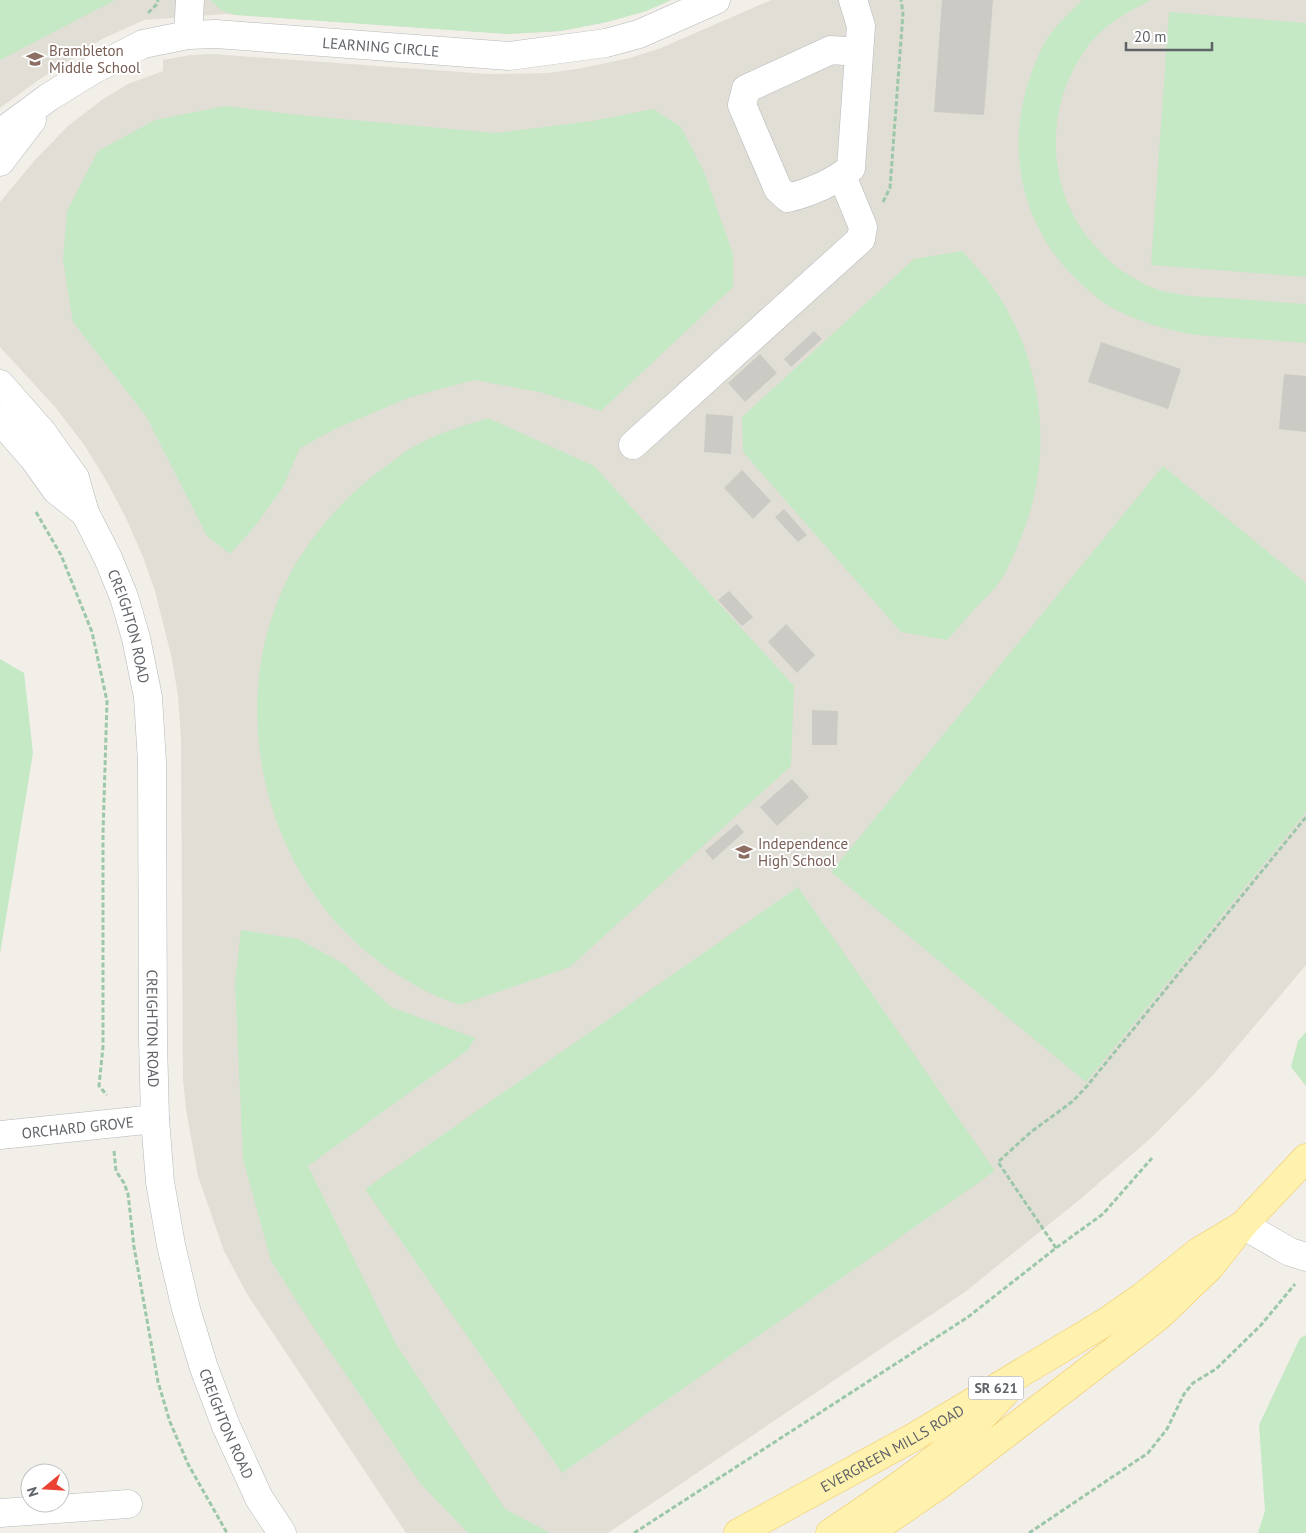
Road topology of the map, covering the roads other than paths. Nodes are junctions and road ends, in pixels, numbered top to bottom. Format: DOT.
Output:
graph roads {
  1 [pos="190,0"];
  2 [pos="716,0"];
  3 [pos="853,0"];
  4 [pos="188,35"];
  5 [pos="859,52"];
  6 [pos="49,97"];
  7 [pos="0,133"];
  8 [pos="0,162"];
  9 [pos="842,176"];
  10 [pos="0,384"];
  11 [pos="0,420"];
  12 [pos="633,444"];
  13 [pos="85,513"];
  14 [pos="155,1119"];
  15 [pos="0,1134"];
  16 [pos="1306,1158"];
  17 [pos="1242,1225"];
  18 [pos="1303,1267"];
  19 [pos="1024,1370"];
  20 [pos="128,1504"];
  21 [pos="0,1513"];
  22 [pos="282,1533"];
  23 [pos="738,1533"];
  24 [pos="830,1533"];
  25 [pos="869,1533"];
  1 -- 4 [label="street"];
  2 -- 4 [label="street, LEARNING CIRCLE"];
  3 -- 5 [label="street"];
  4 -- 6 [label="street, LEARNING CIRCLE"];
  5 -- 9 [label="street"];
  5 -- 9 [label="street"];
  6 -- 7 [label="street, LEARNING CIRCLE"];
  6 -- 8 [label="street, LEARNING CIRCLE"];
  9 -- 12 [label="street"];
  10 -- 13 [label="street, CREIGHTON ROAD"];
  11 -- 13 [label="street, CREIGHTON ROAD"];
  13 -- 14 [label="street, CREIGHTON ROAD"];
  14 -- 15 [label="street, ORCHARD GROVE"];
  14 -- 22 [label="street, CREIGHTON ROAD"];
  16 -- 17 [label="main road, EVERGREEN MILLS ROAD / SR 621"];
  17 -- 18 [label="street"];
  17 -- 19 [label="main road, EVERGREEN MILLS ROAD / SR 621"];
  17 -- 25 [label="main road, EVERGREEN MILLS ROAD / SR 621"];
  19 -- 23 [label="main road, EVERGREEN MILLS ROAD / SR 621"];
  19 -- 24 [label="main road"];
  20 -- 21 [label="street"];
}
